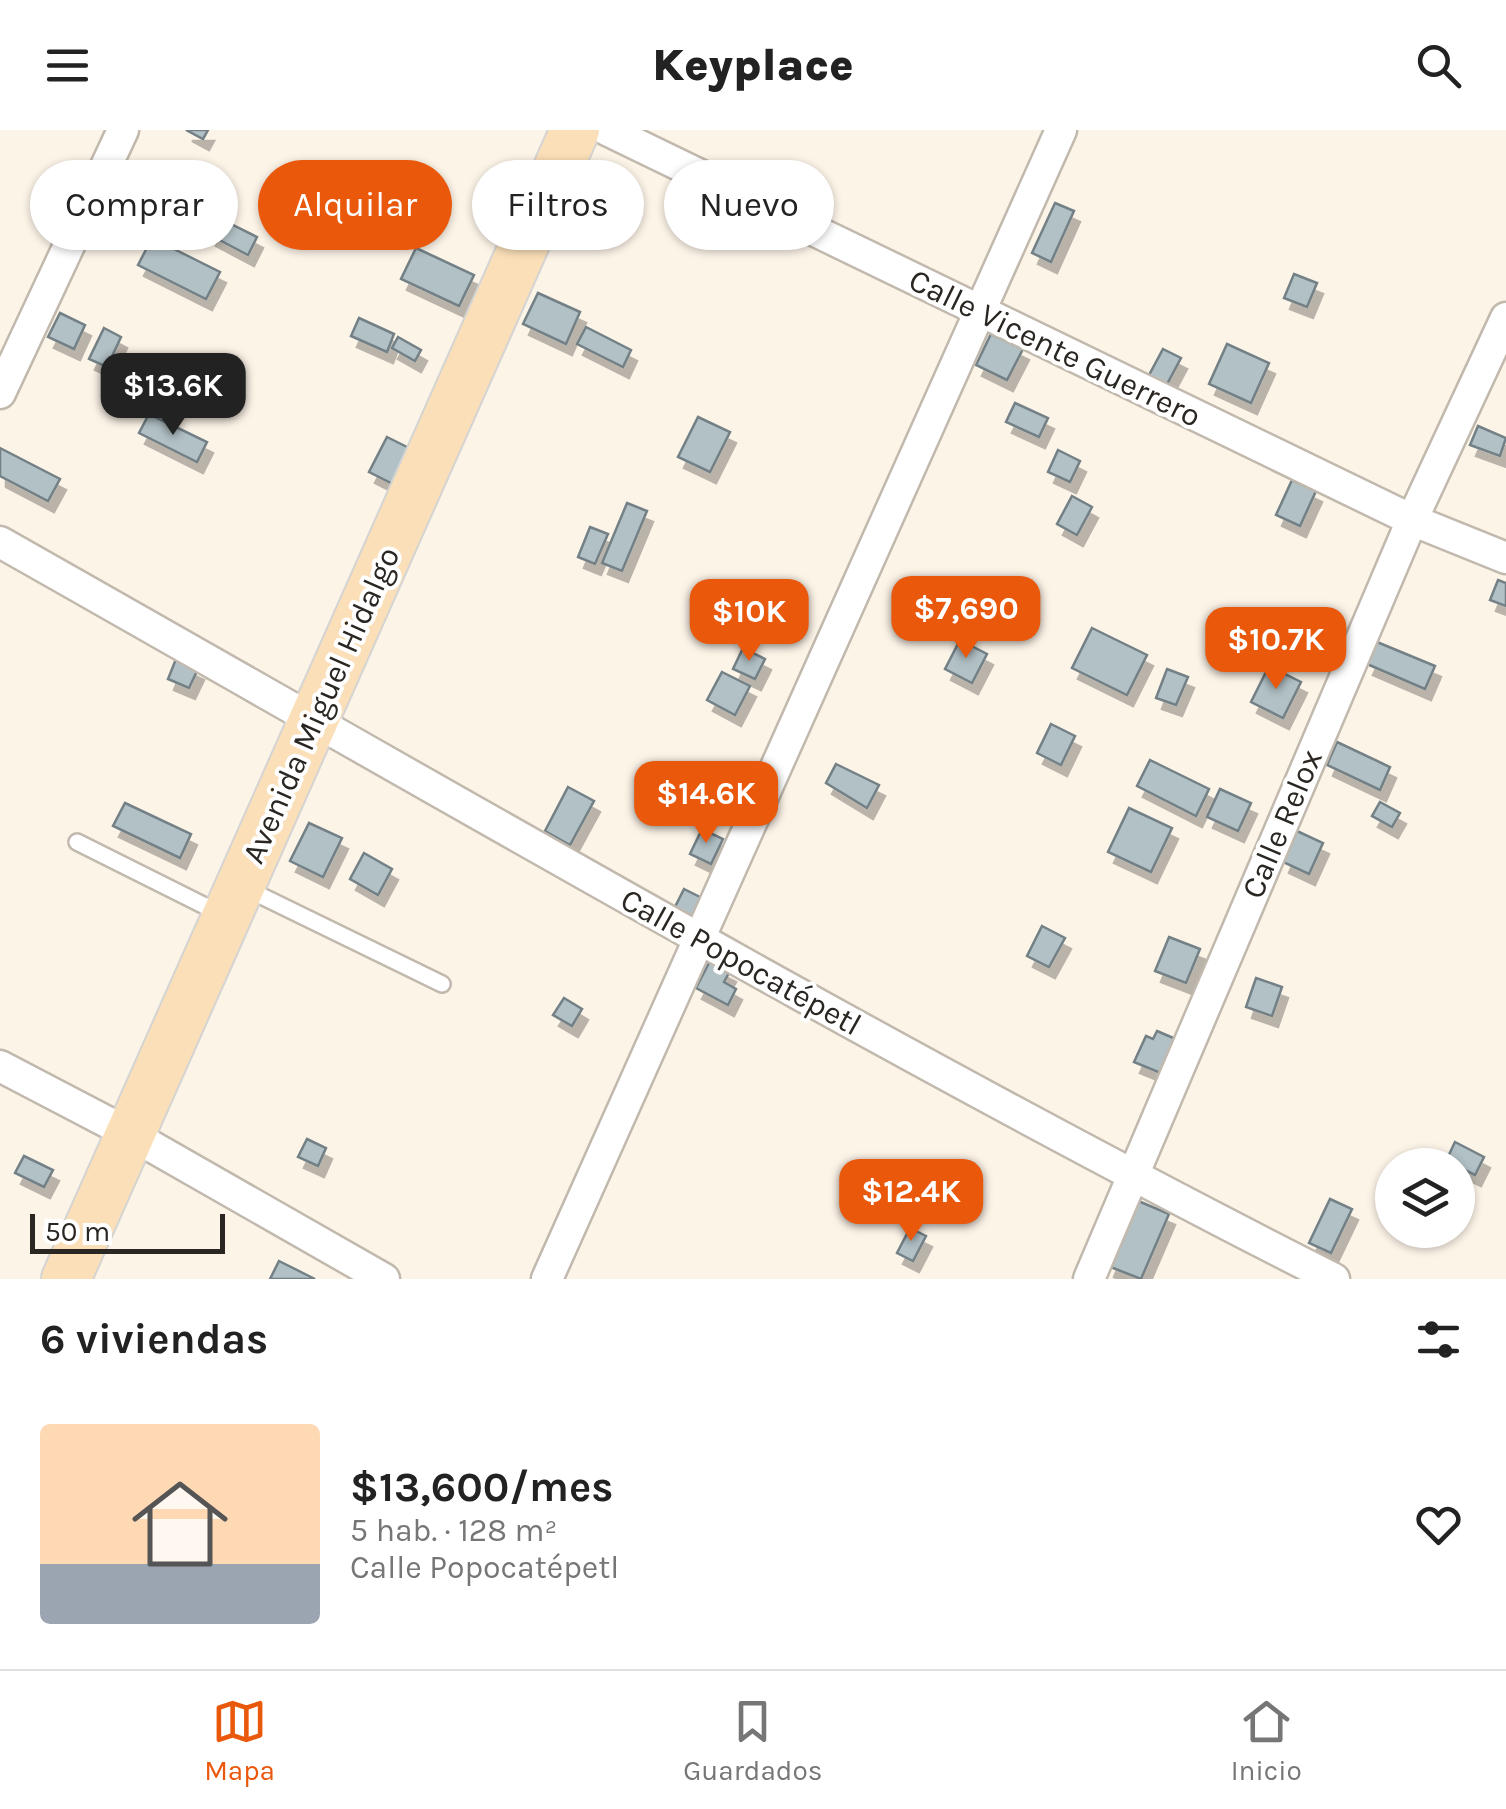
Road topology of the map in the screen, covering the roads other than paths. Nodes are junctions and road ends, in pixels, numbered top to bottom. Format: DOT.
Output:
graph roads {
  1 [pos="124,130"];
  2 [pos="575,130"];
  3 [pos="607,130"];
  4 [pos="1061,130"];
  5 [pos="979,312"];
  6 [pos="1506,318"];
  7 [pos="0,393"];
  8 [pos="1412,520"];
  9 [pos="0,542"];
  10 [pos="1506,558"];
  11 [pos="314,719"];
  12 [pos="77,842"];
  13 [pos="234,901"];
  14 [pos="698,940"];
  15 [pos="442,984"];
  16 [pos="0,1066"];
  17 [pos="130,1134"];
  18 [pos="1132,1177"];
  19 [pos="66,1279"];
  20 [pos="384,1279"];
  21 [pos="547,1279"];
  22 [pos="1089,1279"];
  23 [pos="1334,1279"];
  1 -- 7 [label="street"];
  2 -- 11 [label="main road, Avenida Miguel Hidalgo"];
  3 -- 5 [label="street, Calle Vicente Guerrero"];
  4 -- 5 [label="street"];
  5 -- 8 [label="street, Calle Vicente Guerrero"];
  5 -- 14 [label="street"];
  6 -- 8 [label="street, Calle Relox"];
  8 -- 10 [label="street, Calle Vicente Guerrero"];
  8 -- 18 [label="street, Calle Relox"];
  9 -- 11 [label="street, Calle Popocatépetl"];
  11 -- 13 [label="main road, Avenida Miguel Hidalgo"];
  11 -- 14 [label="street, Calle Popocatépetl"];
  12 -- 13 [label="lane"];
  13 -- 15 [label="lane"];
  13 -- 17 [label="main road, Avenida Miguel Hidalgo"];
  14 -- 18 [label="street, Calle Popocatépetl"];
  14 -- 21 [label="street"];
  16 -- 17 [label="street"];
  17 -- 19 [label="main road, Avenida Miguel Hidalgo"];
  17 -- 20 [label="street"];
  18 -- 22 [label="street, Calle Relox"];
  18 -- 23 [label="street, Calle Popocatépetl"];
}
